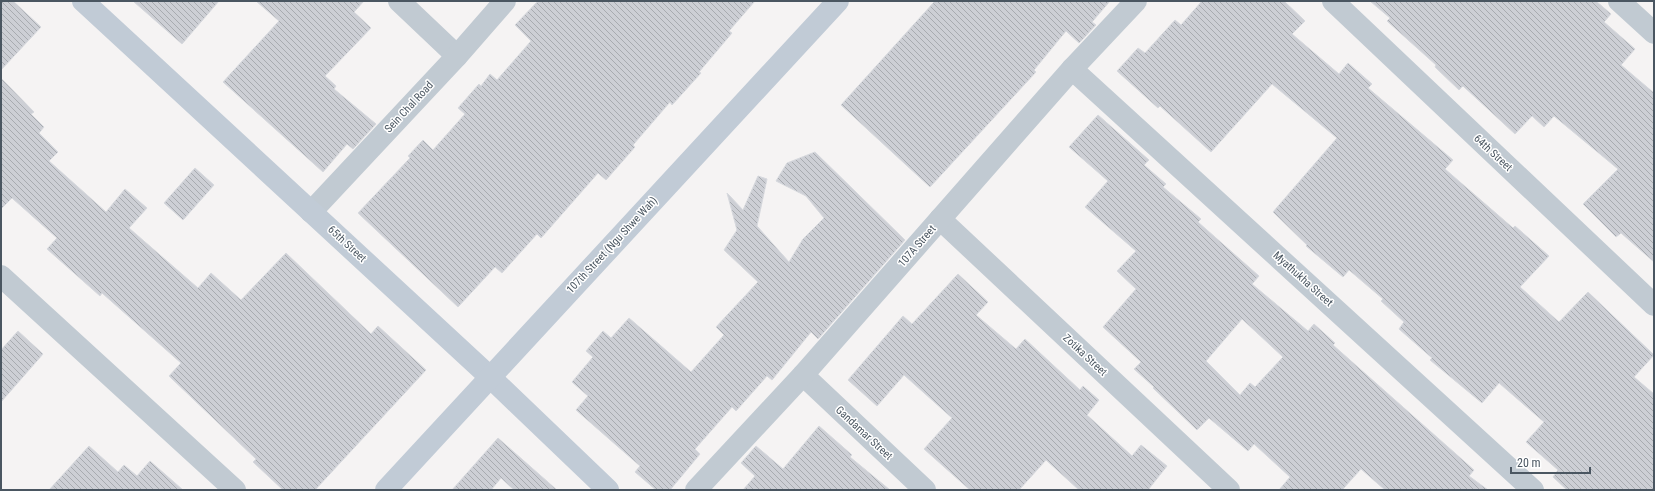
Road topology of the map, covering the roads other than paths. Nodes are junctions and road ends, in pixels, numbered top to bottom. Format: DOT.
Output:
graph roads {
  1 [pos="83,1"];
  2 [pos="398,1"];
  3 [pos="505,1"];
  4 [pos="838,1"];
  5 [pos="1136,1"];
  6 [pos="1333,1"];
  7 [pos="1619,1"];
  8 [pos="1654,33"];
  9 [pos="457,56"];
  10 [pos="1072,69"];
  11 [pos="311,212"];
  12 [pos="940,219"];
  13 [pos="1,276"];
  14 [pos="1654,305"];
  15 [pos="803,375"];
  16 [pos="490,377"];
  17 [pos="236,490"];
  18 [pos="386,490"];
  19 [pos="608,490"];
  20 [pos="696,490"];
  21 [pos="925,490"];
  22 [pos="1229,490"];
  23 [pos="1533,490"];
  1 -- 11 [label="street, 65th Street"];
  2 -- 9 [label="street"];
  3 -- 9 [label="street, Sein Chal Road"];
  4 -- 16 [label="street, 107th Street (Ngu Shwe Wah)"];
  5 -- 10 [label="street, 107A Street"];
  6 -- 14 [label="street, 64th Street"];
  7 -- 8 [label="street"];
  9 -- 11 [label="street, Sein Chal Road"];
  10 -- 12 [label="street, 107A Street"];
  10 -- 23 [label="street, Myathukha Street"];
  11 -- 16 [label="street, 65th Street"];
  12 -- 15 [label="street, 107A Street"];
  12 -- 22 [label="street, Zotika Street"];
  13 -- 17 [label="street"];
  15 -- 20 [label="street, 107A Street"];
  15 -- 21 [label="street, Gandamar Street"];
  16 -- 18 [label="street, 107th Street (Ngu Shwe Wah)"];
  16 -- 19 [label="street, 65th Street"];
}
